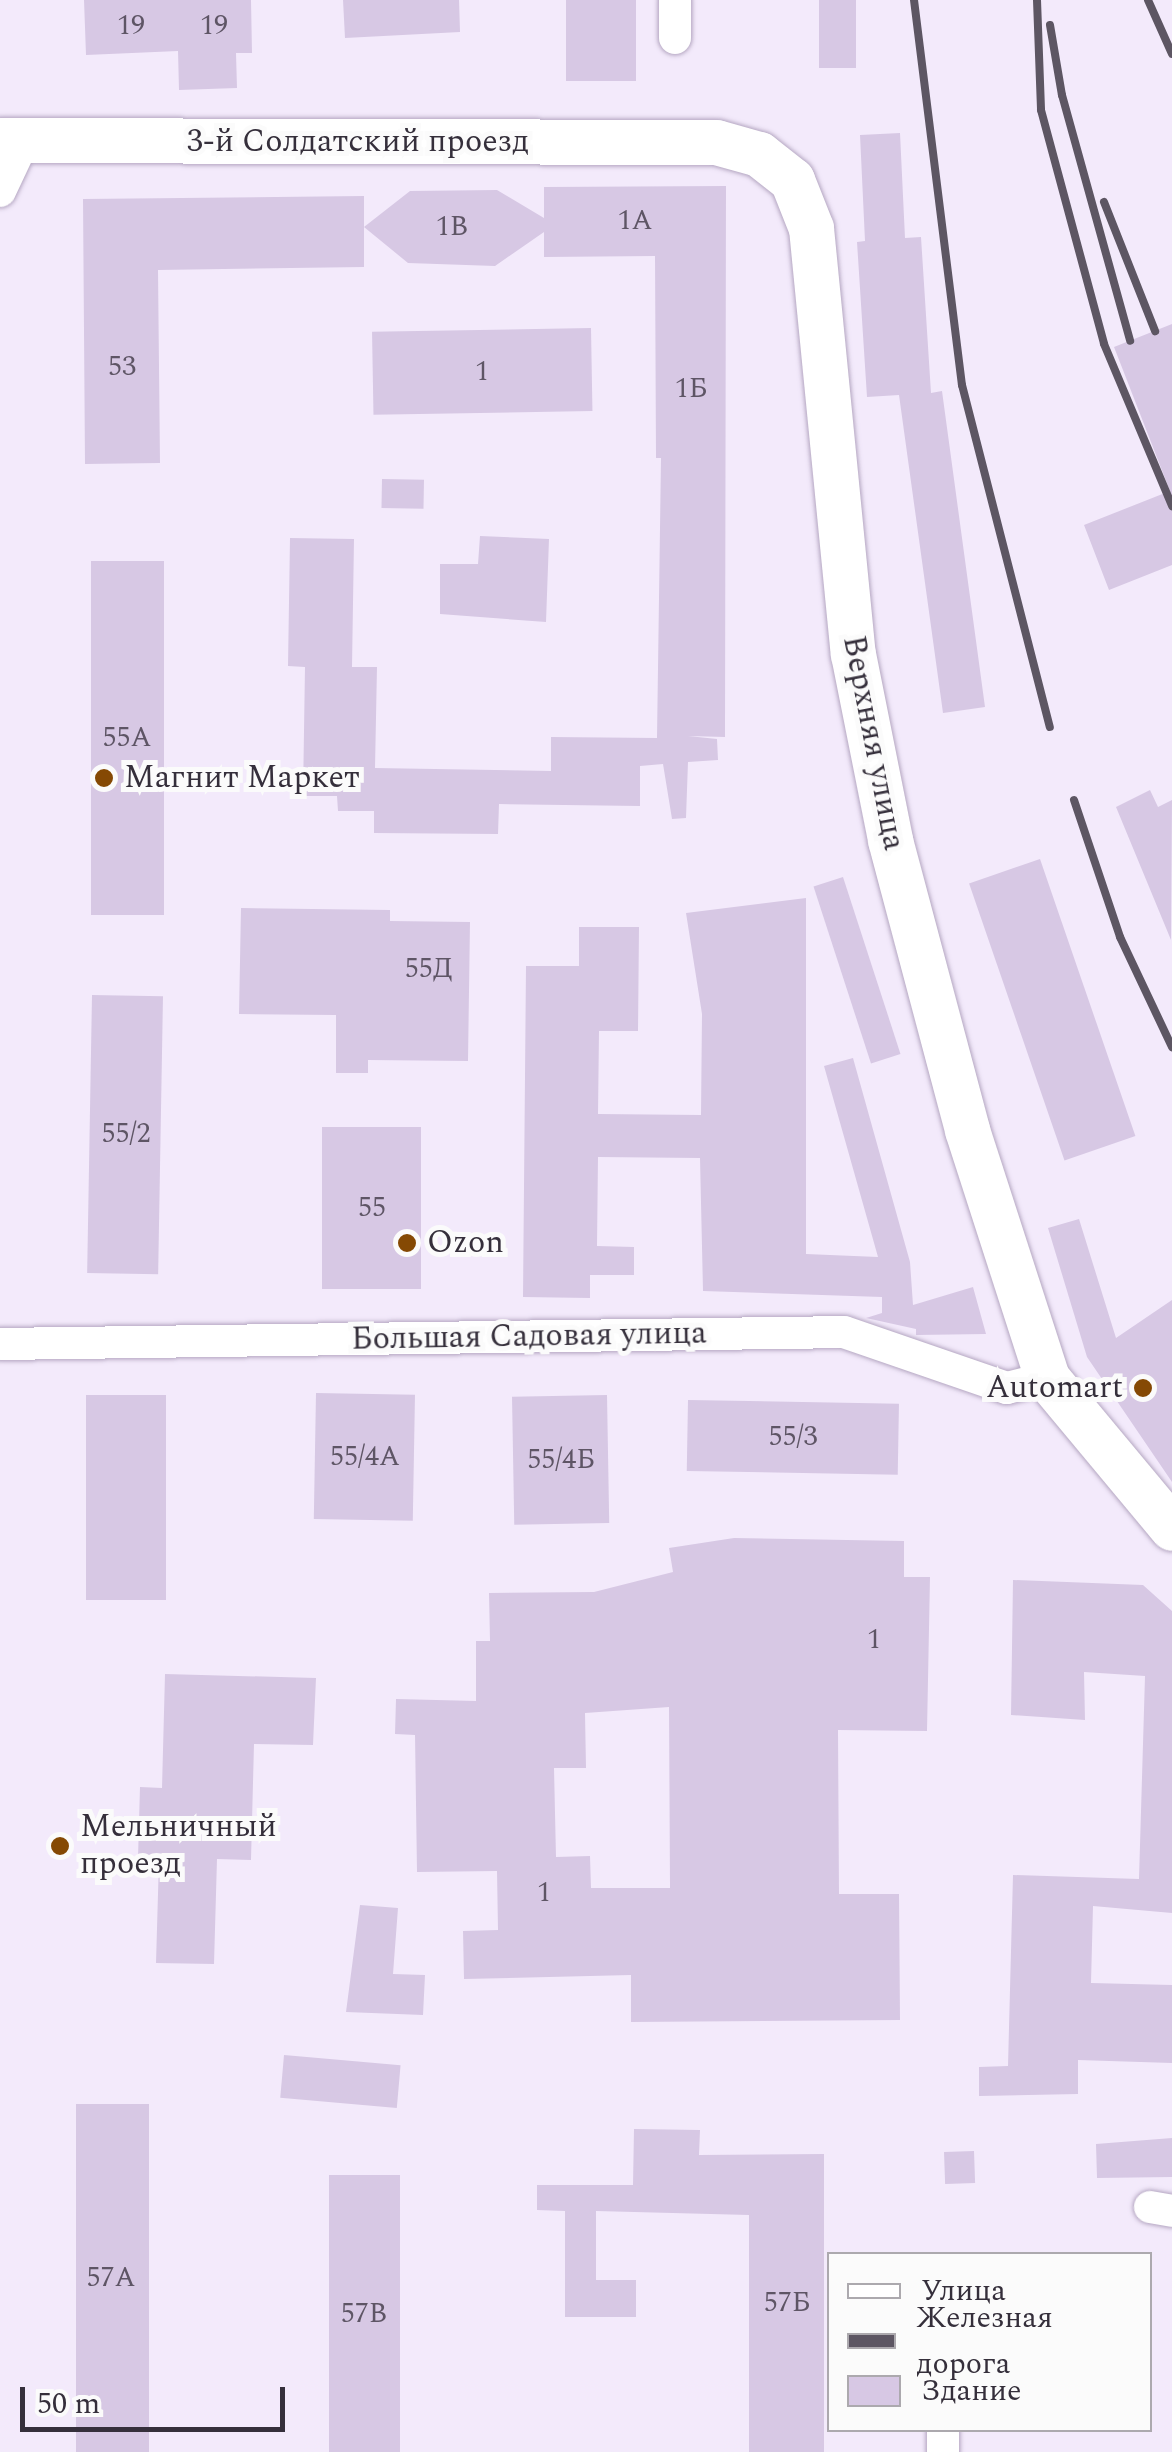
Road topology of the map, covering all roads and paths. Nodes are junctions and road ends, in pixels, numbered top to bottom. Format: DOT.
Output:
graph roads {
  1 [pos="675,0"];
  2 [pos="675,38"];
  3 [pos="12,140"];
  4 [pos="716,142"];
  5 [pos="0,191"];
  6 [pos="0,1344"];
  7 [pos="1047,1378"];
  8 [pos="1172,1528"];
  1 -- 2 [label="street"];
  3 -- 4 [label="main road, 3-й Солдатский проезд"];
  3 -- 5 [label="street"];
  4 -- 7 [label="main road, Верхняя улица"];
  6 -- 7 [label="street, Большая Садовая улица"];
  7 -- 8 [label="main road"];
}
